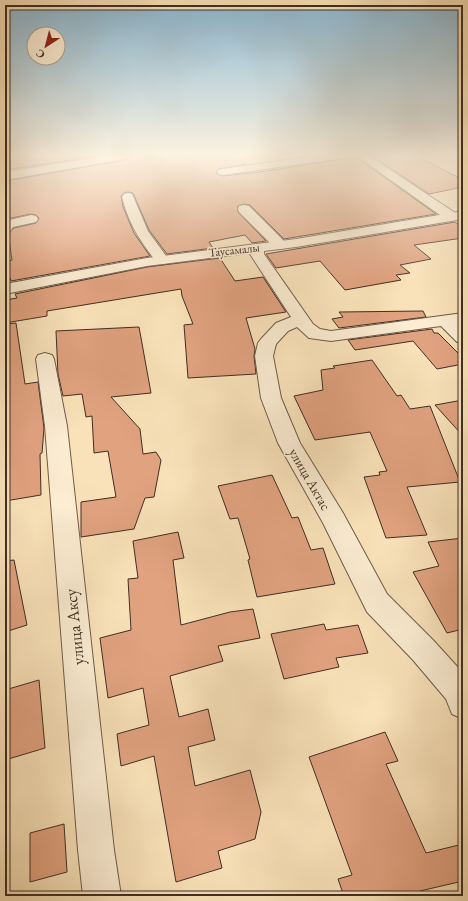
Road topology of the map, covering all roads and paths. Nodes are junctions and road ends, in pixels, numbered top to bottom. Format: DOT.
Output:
graph roads {
  1 [pos="128,198"];
  2 [pos="429,198"];
  3 [pos="244,209"];
  4 [pos="458,216"];
  5 [pos="31,220"];
  6 [pos="5,228"];
  7 [pos="280,245"];
  8 [pos="257,248"];
  9 [pos="162,260"];
  10 [pos="5,289"];
  11 [pos="463,318"];
  12 [pos="301,319"];
  13 [pos="444,320"];
  14 [pos="463,338"];
  15 [pos="46,359"];
  16 [pos="463,702"];
  17 [pos="102,896"];
  1 -- 9 [label="street"];
  2 -- 4 [label="street"];
  3 -- 7 [label="street"];
  4 -- 7 [label="street, Таусамалы"];
  5 -- 6 [label="street"];
  7 -- 8 [label="street, Таусамалы"];
  8 -- 9 [label="street, Таусамалы"];
  8 -- 12 [label="street"];
  9 -- 10 [label="street, Таусамалы"];
  11 -- 13 [label="street"];
  12 -- 13 [label="street"];
  12 -- 16 [label="street, улица Актас"];
  13 -- 14 [label="street"];
  15 -- 17 [label="street, улица Аксу"];
}
